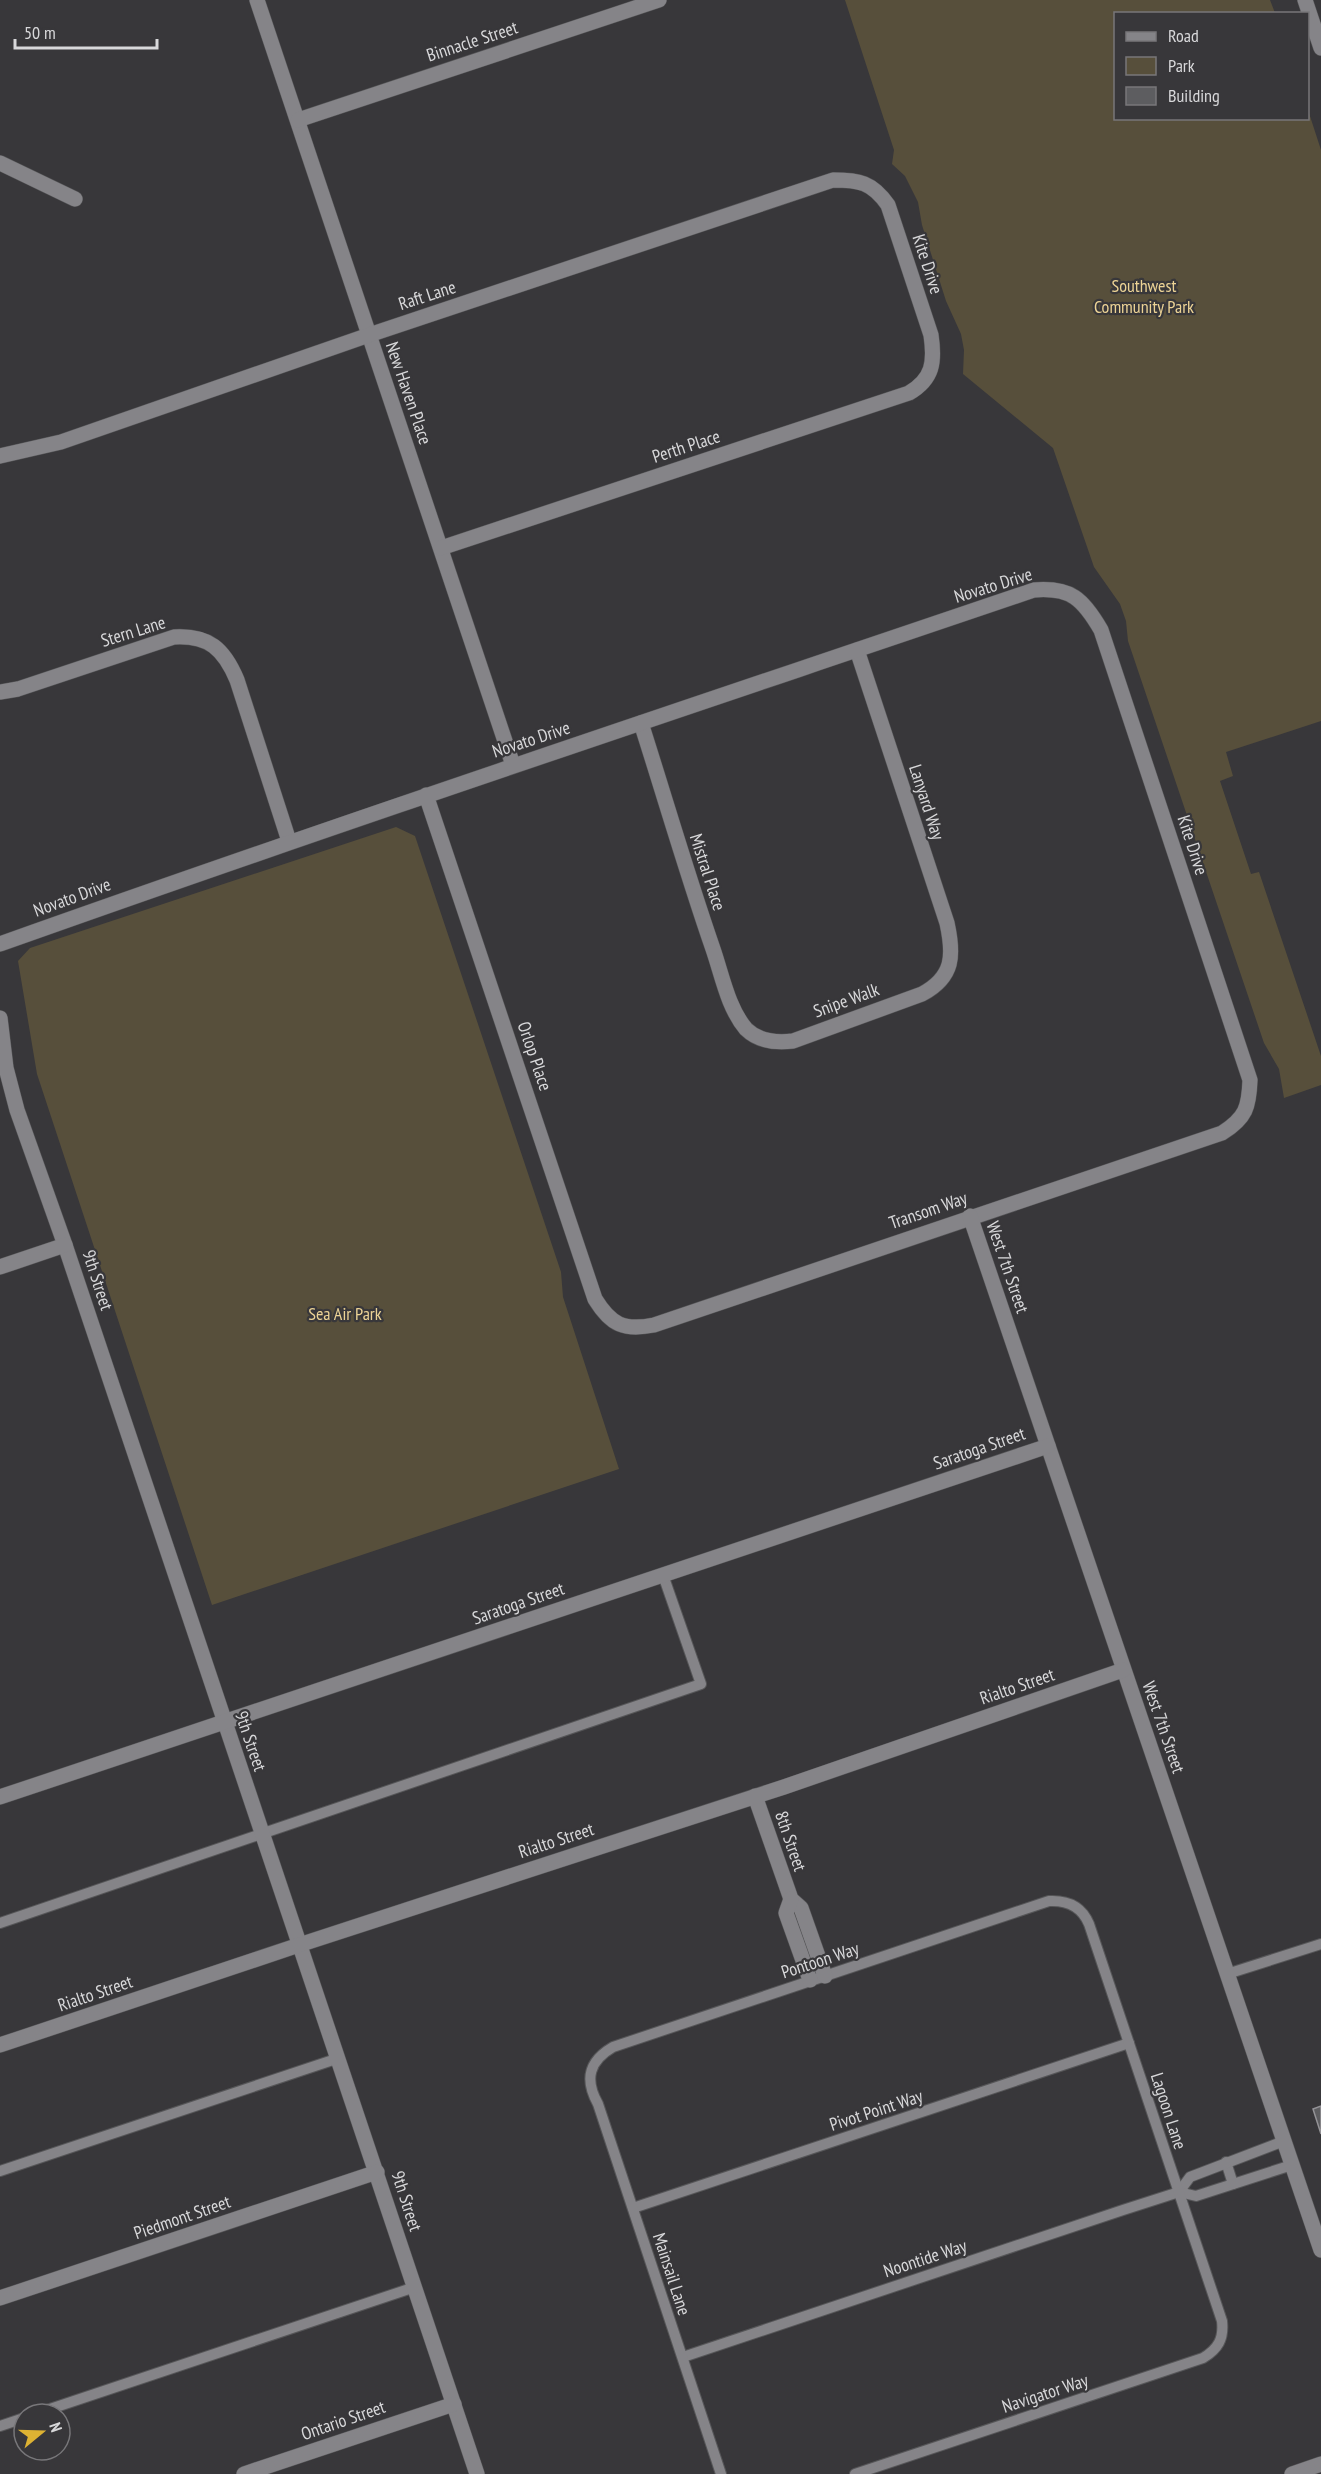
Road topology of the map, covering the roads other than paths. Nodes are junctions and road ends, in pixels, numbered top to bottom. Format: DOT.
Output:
graph roads {
  1 [pos="257,0"];
  2 [pos="658,0"];
  3 [pos="1305,0"];
  4 [pos="1321,48"];
  5 [pos="298,120"];
  6 [pos="0,163"];
  7 [pos="866,184"];
  8 [pos="75,199"];
  9 [pos="369,335"];
  10 [pos="932,365"];
  11 [pos="0,456"];
  12 [pos="441,548"];
  13 [pos="1077,598"];
  14 [pos="857,650"];
  15 [pos="0,692"];
  16 [pos="641,723"];
  17 [pos="513,765"];
  18 [pos="426,795"];
  19 [pos="289,841"];
  20 [pos="0,944"];
  21 [pos="950,968"];
  22 [pos="0,1018"];
  23 [pos="747,1030"];
  24 [pos="1245,1112"];
  25 [pos="970,1216"];
  26 [pos="65,1245"];
  27 [pos="0,1267"];
  28 [pos="616,1323"];
  29 [pos="1048,1446"];
  30 [pos="663,1575"];
  31 [pos="1123,1670"];
  32 [pos="225,1723"];
  33 [pos="755,1796"];
  34 [pos="0,1797"];
  35 [pos="262,1834"];
  36 [pos="791,1899"];
  37 [pos="1082,1912"];
  38 [pos="0,1923"];
  39 [pos="1321,1944"];
  40 [pos="299,1945"];
  41 [pos="1227,1974"];
  42 [pos="825,1976"];
  43 [pos="810,1980"];
  44 [pos="1129,2043"];
  45 [pos="0,2045"];
  46 [pos="339,2058"];
  47 [pos="590,2086"];
  48 [pos="1284,2141"];
  49 [pos="1226,2162"];
  50 [pos="1292,2165"];
  51 [pos="0,2171"];
  52 [pos="377,2172"];
  53 [pos="1233,2184"];
  54 [pos="1179,2192"];
  55 [pos="633,2208"];
  56 [pos="1321,2250"];
  57 [pos="415,2287"];
  58 [pos="0,2298"];
  59 [pos="1222,2321"];
  60 [pos="683,2357"];
  61 [pos="71,2402"];
  62 [pos="454,2404"];
  63 [pos="1321,2464"];
  64 [pos="244,2474"];
  65 [pos="477,2474"];
  66 [pos="721,2474"];
  67 [pos="855,2474"];
  68 [pos="1292,2474"];
  1 -- 5 [label="street, New Haven Place"];
  2 -- 5 [label="street, Binnacle Street"];
  3 -- 4 [label="street"];
  5 -- 9 [label="street, New Haven Place"];
  6 -- 8 [label="street"];
  7 -- 9 [label="street, Raft Lane"];
  7 -- 10 [label="street, Kite Drive"];
  9 -- 11 [label="street, Raft Lane"];
  9 -- 12 [label="street, New Haven Place"];
  10 -- 12 [label="street, Perth Place"];
  12 -- 17 [label="street, New Haven Place"];
  13 -- 14 [label="street, Novato Drive"];
  13 -- 24 [label="street, Kite Drive"];
  14 -- 16 [label="street, Novato Drive"];
  14 -- 21 [label="street, Lanyard Way"];
  15 -- 19 [label="street, Stern Lane"];
  16 -- 17 [label="street, Novato Drive"];
  16 -- 23 [label="street, Mistral Place"];
  17 -- 18 [label="street, Novato Drive"];
  18 -- 19 [label="street, Novato Drive"];
  18 -- 28 [label="street, Orlop Place"];
  19 -- 20 [label="street, Novato Drive"];
  21 -- 23 [label="street, Snipe Walk"];
  22 -- 26 [label="street, 9th Street"];
  24 -- 25 [label="street, Transom Way"];
  25 -- 28 [label="street, Transom Way"];
  25 -- 29 [label="street, West 7th Street"];
  26 -- 27 [label="street"];
  26 -- 32 [label="street, 9th Street"];
  29 -- 30 [label="street, Saratoga Street"];
  29 -- 31 [label="street, West 7th Street"];
  30 -- 32 [label="street, Saratoga Street"];
  30 -- 35 [label="lane"];
  31 -- 33 [label="street, Rialto Street"];
  31 -- 41 [label="street, West 7th Street"];
  32 -- 34 [label="street, Saratoga Street"];
  32 -- 35 [label="street, 9th Street"];
  33 -- 36 [label="street, 8th Street"];
  33 -- 40 [label="street, Rialto Street"];
  35 -- 38 [label="lane"];
  35 -- 40 [label="street, 9th Street"];
  36 -- 42 [label="street, 8th Street"];
  36 -- 43 [label="street, 8th Street"];
  37 -- 42 [label="lane, Pontoon Way"];
  37 -- 44 [label="lane, Lagoon Lane"];
  39 -- 41 [label="lane"];
  40 -- 45 [label="street, Rialto Street"];
  40 -- 46 [label="street, 9th Street"];
  41 -- 48 [label="street, West 7th Street"];
  42 -- 43 [label="lane, Pontoon Way"];
  43 -- 47 [label="lane, Pontoon Way"];
  44 -- 54 [label="lane, Lagoon Lane"];
  44 -- 55 [label="lane, Pivot Point Way"];
  46 -- 51 [label="lane"];
  46 -- 52 [label="street, 9th Street"];
  47 -- 55 [label="lane, Mainsail Lane"];
  48 -- 49 [label="lane, Noontide Way"];
  48 -- 50 [label="street, West 7th Street"];
  49 -- 53 [label="lane"];
  49 -- 54 [label="lane, Noontide Way"];
  50 -- 53 [label="lane, Noontide Way"];
  50 -- 56 [label="street, West 7th Street"];
  52 -- 57 [label="street, 9th Street"];
  52 -- 58 [label="street, Piedmont Street"];
  53 -- 54 [label="lane, Noontide Way"];
  54 -- 59 [label="lane, Lagoon Lane"];
  54 -- 60 [label="lane, Noontide Way"];
  55 -- 60 [label="lane, Mainsail Lane"];
  57 -- 61 [label="lane"];
  57 -- 62 [label="street, 9th Street"];
  59 -- 67 [label="lane, Navigator Way"];
  60 -- 66 [label="lane, Mainsail Lane"];
  62 -- 64 [label="street, Ontario Street"];
  62 -- 65 [label="street, 9th Street"];
  63 -- 68 [label="street"];
}
